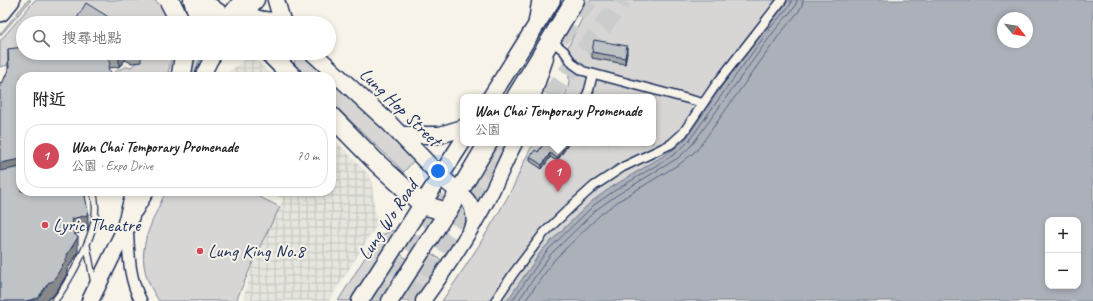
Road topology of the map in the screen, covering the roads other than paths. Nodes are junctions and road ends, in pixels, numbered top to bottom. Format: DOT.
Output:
graph roads {
  1 [pos="10,0"];
  2 [pos="169,0"];
  3 [pos="193,0"];
  4 [pos="200,0"];
  5 [pos="240,0"];
  6 [pos="256,0"];
  7 [pos="276,0"];
  8 [pos="538,0"];
  9 [pos="552,0"];
  10 [pos="575,0"];
  11 [pos="782,0"];
  12 [pos="0,12"];
  13 [pos="177,16"];
  14 [pos="198,16"];
  15 [pos="228,16"];
  16 [pos="234,16"];
  17 [pos="237,16"];
  18 [pos="281,16"];
  19 [pos="532,32"];
  20 [pos="551,40"];
  21 [pos="209,60"];
  22 [pos="279,60"];
  23 [pos="321,60"];
  24 [pos="288,66"];
  25 [pos="204,72"];
  26 [pos="333,72"];
  27 [pos="336,74"];
  28 [pos="593,74"];
  29 [pos="493,94"];
  30 [pos="518,94"];
  31 [pos="534,94"];
  32 [pos="587,94"];
  33 [pos="704,103"];
  34 [pos="336,121"];
  35 [pos="460,129"];
  36 [pos="401,135"];
  37 [pos="460,146"];
  38 [pos="486,146"];
  39 [pos="514,146"];
  40 [pos="441,176"];
  41 [pos="459,192"];
  42 [pos="94,196"];
  43 [pos="135,196"];
  44 [pos="144,196"];
  45 [pos="423,205"];
  46 [pos="447,212"];
  47 [pos="474,224"];
  48 [pos="127,225"];
  49 [pos="87,246"];
  50 [pos="93,296"];
  51 [pos="54,301"];
  52 [pos="141,301"];
  53 [pos="360,301"];
  54 [pos="390,301"];
  55 [pos="423,301"];
  56 [pos="495,301"];
  1 -- 12 [label="highway"];
  2 -- 13 [label="highway, bridge"];
  3 -- 14 [label="main road"];
  4 -- 15 [label="main road"];
  5 -- 16 [label="street"];
  6 -- 17 [label="street"];
  7 -- 18 [label="main road"];
  8 -- 19 [label="street"];
  9 -- 19 [label="main road"];
  10 -- 20 [label="main road"];
  11 -- 33 [label="street"];
  19 -- 29 [label="main road"];
  20 -- 28 [label="street"];
  20 -- 30 [label="main road"];
  20 -- 31 [label="street"];
  21 -- 25 [label="street"];
  22 -- 24 [label="main road"];
  23 -- 26 [label="main road, Lung Hop Street"];
  27 -- 36 [label="main road, Lung Hop Street"];
  28 -- 32 [label="street"];
  28 -- 33 [label="street"];
  33 -- 56 [label="street"];
  34 -- 45 [label="main road"];
  35 -- 36 [label="main road"];
  36 -- 40 [label="main road, Lung Hop Street"];
  37 -- 40 [label="main road, Lung Wo Road"];
  38 -- 41 [label="main road"];
  39 -- 47 [label="street"];
  40 -- 41 [label="main road, Lung Hop Street"];
  40 -- 45 [label="main road, Lung Wo Road"];
  41 -- 46 [label="main road"];
  41 -- 47 [label="street"];
  42 -- 49 [label="lane"];
  43 -- 48 [label="highway"];
  44 -- 48 [label="street"];
  45 -- 46 [label="main road"];
  45 -- 53 [label="main road, Lung Wo Road"];
  46 -- 54 [label="main road"];
  47 -- 55 [label="street"];
  48 -- 50 [label="main road"];
  48 -- 52 [label="street"];
  49 -- 50 [label="lane"];
  49 -- 51 [label="lane"];
}
